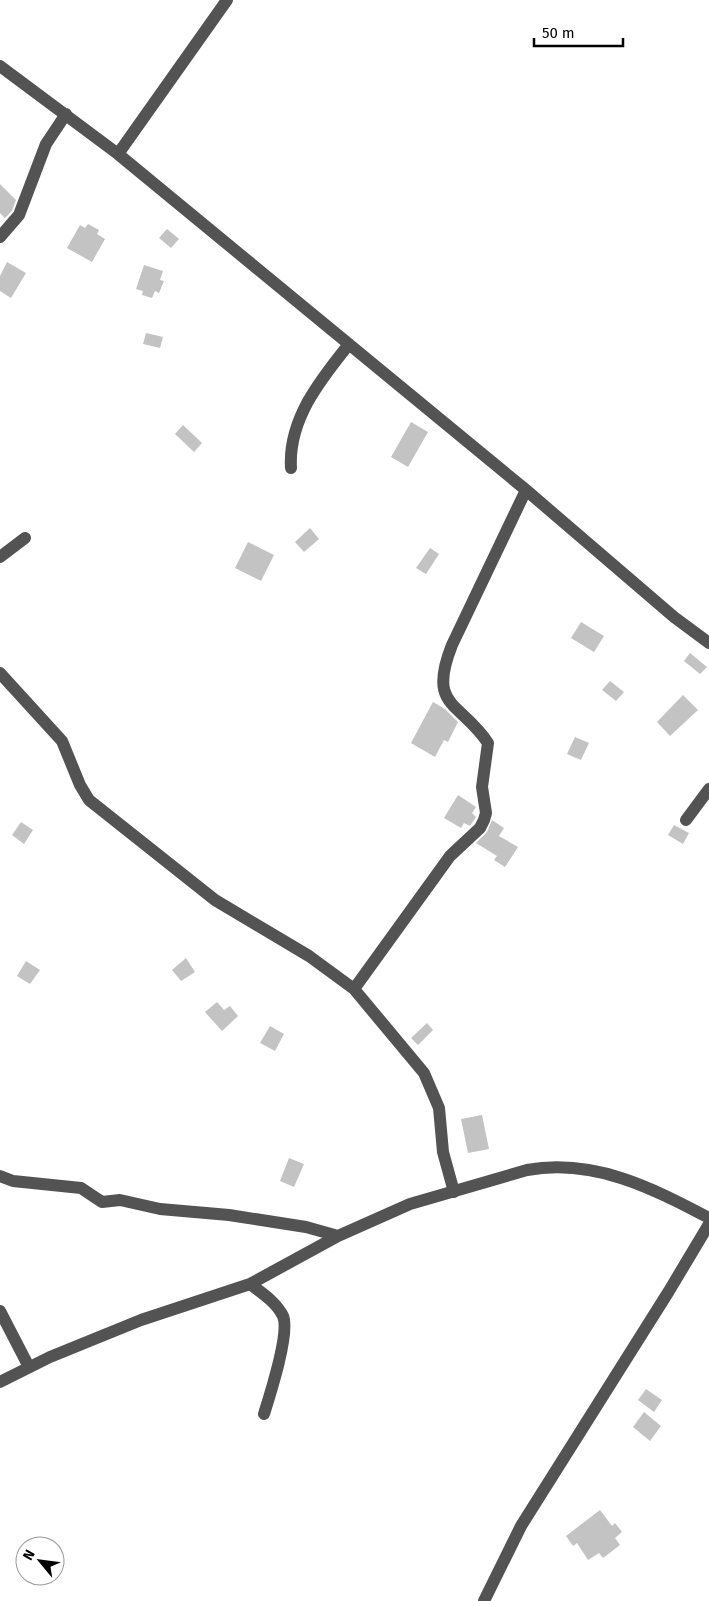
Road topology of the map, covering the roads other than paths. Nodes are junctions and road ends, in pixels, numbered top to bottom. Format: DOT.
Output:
graph roads {
  1 [pos="226,0"];
  2 [pos="0,66"];
  3 [pos="66,114"];
  4 [pos="118,154"];
  5 [pos="0,237"];
  6 [pos="349,344"];
  7 [pos="291,468"];
  8 [pos="526,490"];
  9 [pos="25,538"];
  10 [pos="0,557"];
  11 [pos="709,643"];
  12 [pos="0,673"];
  13 [pos="709,789"];
  14 [pos="686,820"];
  15 [pos="354,989"];
  16 [pos="0,1176"];
  17 [pos="454,1192"];
  18 [pos="709,1218"];
  19 [pos="709,1224"];
  20 [pos="338,1236"];
  21 [pos="250,1284"];
  22 [pos="0,1311"];
  23 [pos="29,1367"];
  24 [pos="0,1382"];
  25 [pos="264,1414"];
  26 [pos="484,1601"];
  1 -- 4 [label="street"];
  2 -- 3 [label="street"];
  3 -- 4 [label="street"];
  3 -- 5 [label="street"];
  4 -- 6 [label="street"];
  6 -- 7 [label="street"];
  6 -- 8 [label="street"];
  8 -- 11 [label="street"];
  8 -- 15 [label="street"];
  9 -- 10 [label="street"];
  12 -- 15 [label="street"];
  13 -- 14 [label="street"];
  15 -- 17 [label="street"];
  16 -- 20 [label="street"];
  17 -- 18 [label="street"];
  17 -- 20 [label="street"];
  19 -- 26 [label="street"];
  20 -- 21 [label="street"];
  21 -- 23 [label="street"];
  21 -- 25 [label="street"];
  22 -- 23 [label="street"];
  23 -- 24 [label="street"];
}
